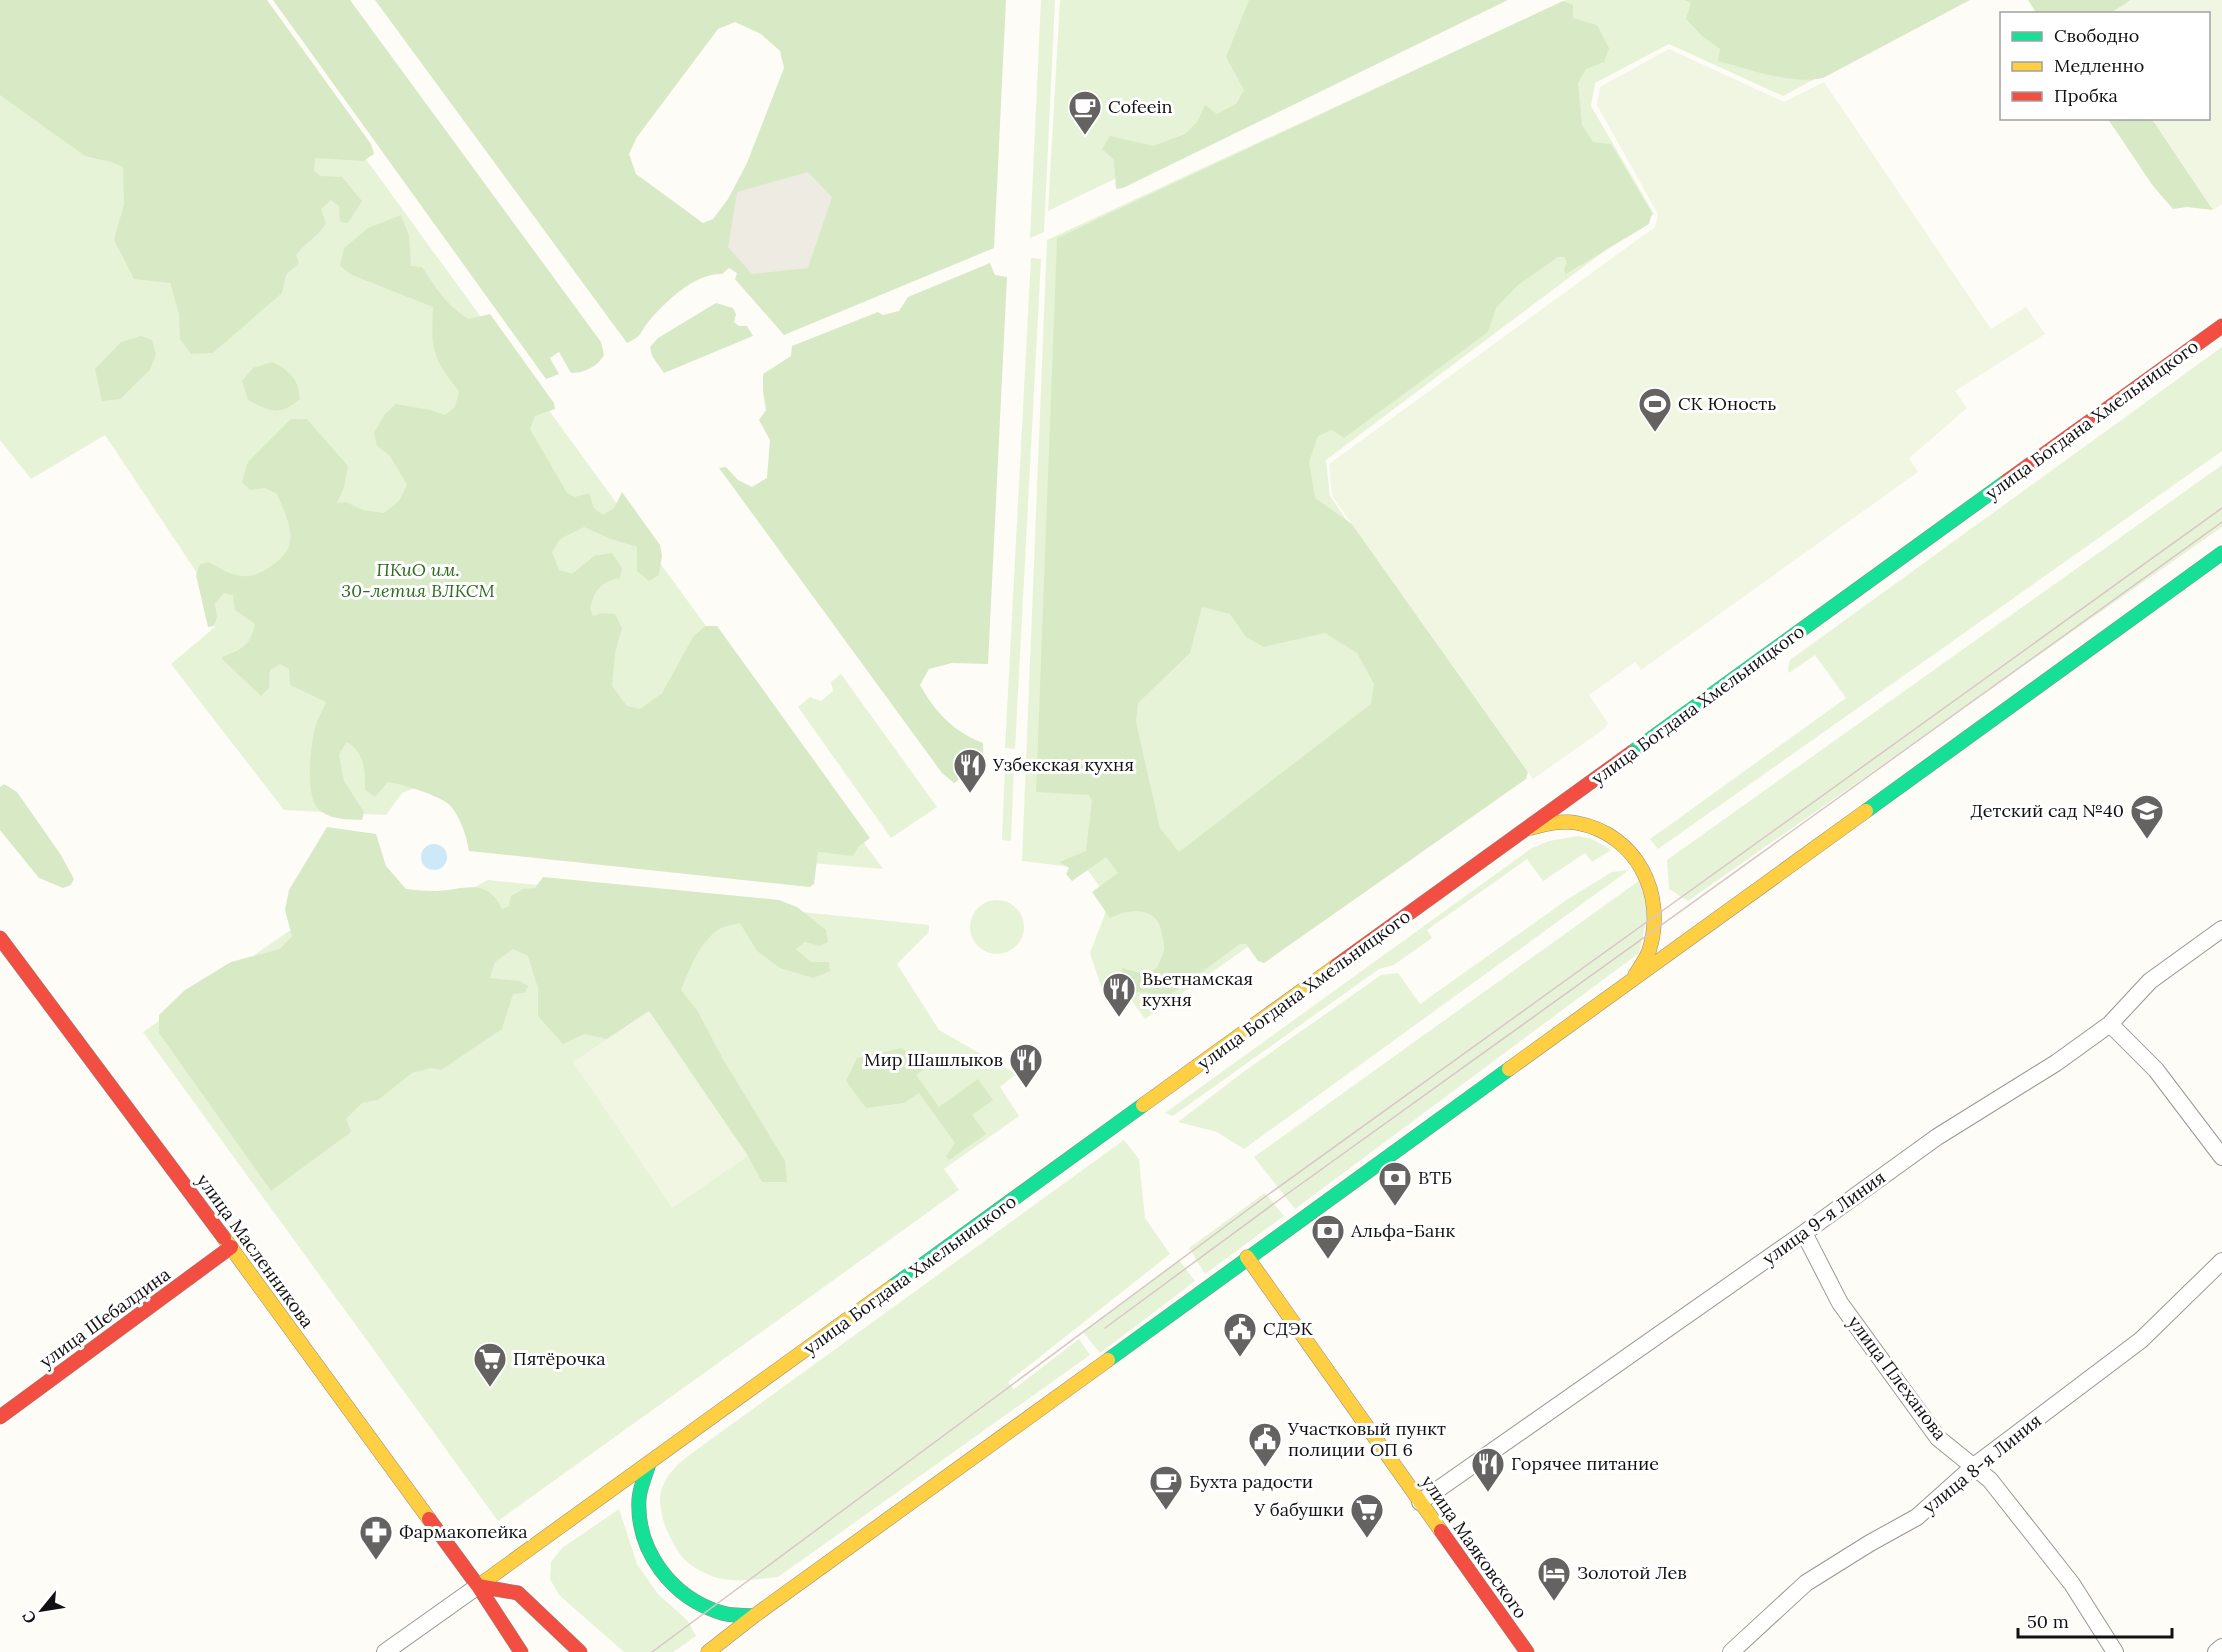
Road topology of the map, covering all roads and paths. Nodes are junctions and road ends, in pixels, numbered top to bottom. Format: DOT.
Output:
graph roads {
  1 [pos="2222,326"];
  2 [pos="2222,553"];
  3 [pos="1528,829"];
  4 [pos="2222,929"];
  5 [pos="0,938"];
  6 [pos="1629,983"];
  7 [pos="2110,1024"];
  8 [pos="2222,1157"];
  9 [pos="1804,1233"];
  10 [pos="231,1247"];
  11 [pos="1247,1257"];
  12 [pos="2222,1261"];
  13 [pos="0,1418"];
  14 [pos="649,1463"];
  15 [pos="1974,1466"];
  16 [pos="1420,1502"];
  17 [pos="478,1586"];
  18 [pos="754,1616"];
  19 [pos="2222,1647"];
  20 [pos="385,1652"];
  21 [pos="521,1652"];
  22 [pos="580,1652"];
  23 [pos="708,1652"];
  24 [pos="1527,1652"];
  25 [pos="1731,1652"];
  26 [pos="2115,1652"];
  27 [pos="2216,1652"];
  1 -- 3 [label="main road, улица Богдана Хмельницкого"];
  2 -- 6 [label="main road"];
  3 -- 6 [label="main road"];
  3 -- 14 [label="main road, улица Богдана Хмельницкого"];
  4 -- 7 [label="street, улица 9-я Линия"];
  5 -- 10 [label="main road, улица Масленникова"];
  6 -- 11 [label="main road"];
  7 -- 8 [label="street"];
  7 -- 9 [label="street, улица 9-я Линия"];
  9 -- 15 [label="street, улица Плеханова"];
  9 -- 16 [label="street, улица 9-я Линия"];
  10 -- 13 [label="main road, улица Шебалдина"];
  10 -- 17 [label="main road, улица Масленникова"];
  11 -- 16 [label="main road, улица Маяковского"];
  11 -- 18 [label="main road"];
  12 -- 15 [label="street, улица 8-я Линия"];
  14 -- 17 [label="main road, улица Богдана Хмельницкого"];
  14 -- 18 [label="main road"];
  15 -- 25 [label="street, улица 8-я Линия"];
  15 -- 26 [label="street, улица Плеханова"];
  16 -- 24 [label="main road, улица Маяковского"];
  17 -- 20 [label="street, улица Богдана Хмельницкого"];
  17 -- 21 [label="main road, улица Масленникова"];
  17 -- 22 [label="main road"];
  18 -- 23 [label="main road"];
  19 -- 27 [label="street"];
}
